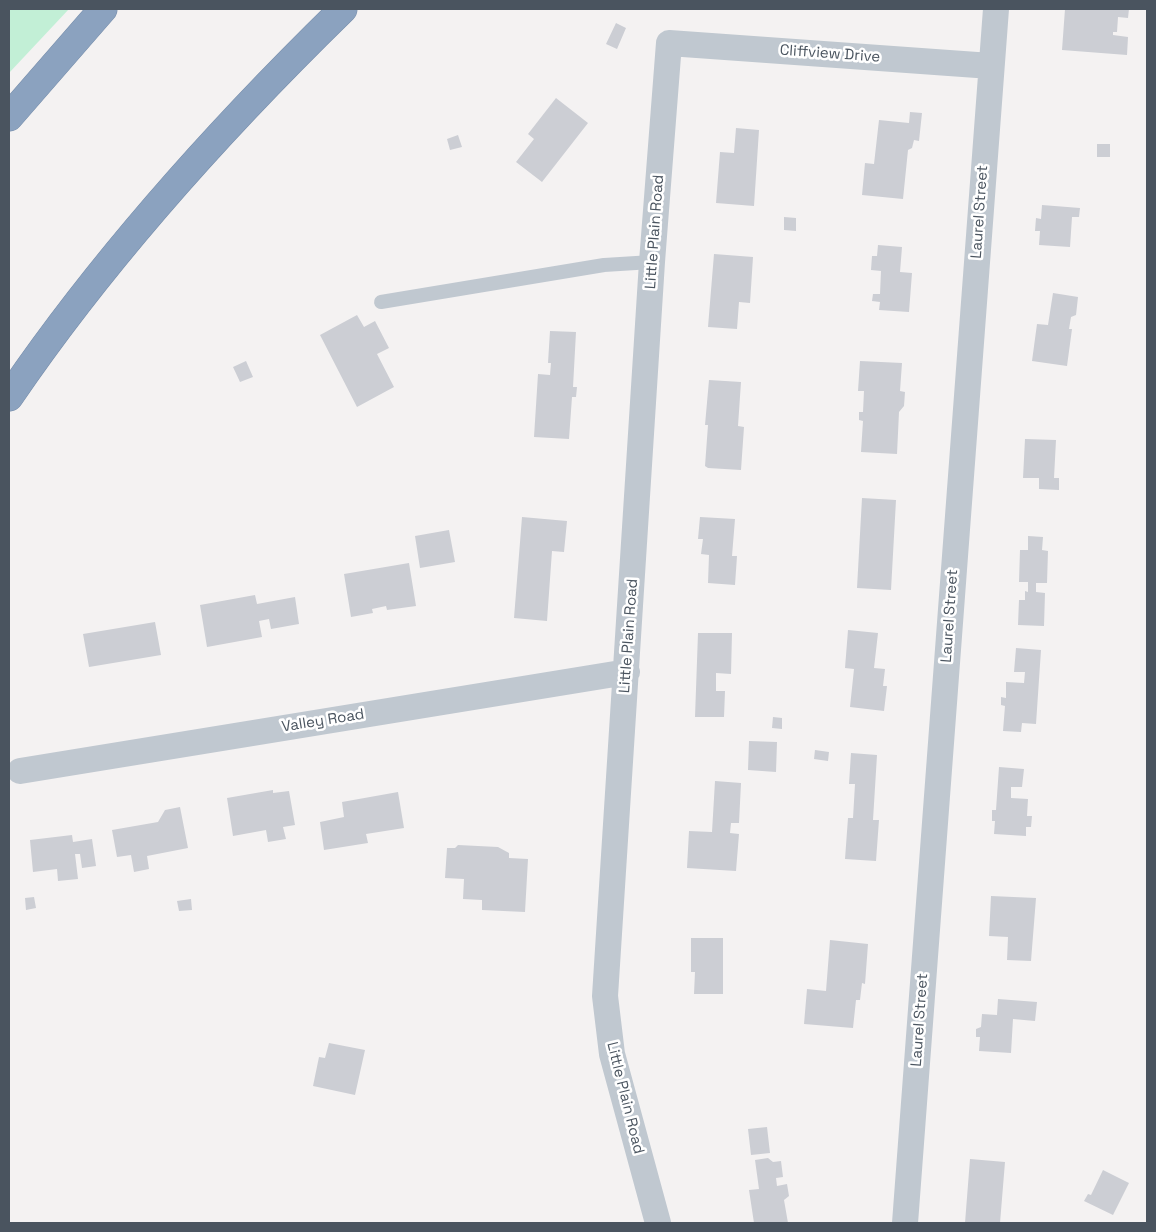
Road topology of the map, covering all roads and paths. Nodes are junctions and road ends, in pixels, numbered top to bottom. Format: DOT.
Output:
graph roads {
  1 [pos="103,9"];
  2 [pos="343,9"];
  3 [pos="996,9"];
  4 [pos="669,43"];
  5 [pos="990,66"];
  6 [pos="9,117"];
  7 [pos="652,262"];
  8 [pos="382,302"];
  9 [pos="9,397"];
  10 [pos="627,672"];
  11 [pos="20,771"];
  12 [pos="658,1223"];
  13 [pos="905,1223"];
  1 -- 6 [label="highway"];
  2 -- 9 [label="highway"];
  3 -- 5 [label="street, Laurel Street"];
  4 -- 5 [label="street, Cliffview Drive"];
  4 -- 7 [label="street, Little Plain Road"];
  5 -- 13 [label="street, Laurel Street"];
  7 -- 8 [label="lane"];
  7 -- 10 [label="street, Little Plain Road"];
  10 -- 11 [label="street, Valley Road"];
  10 -- 12 [label="street, Little Plain Road"];
}
